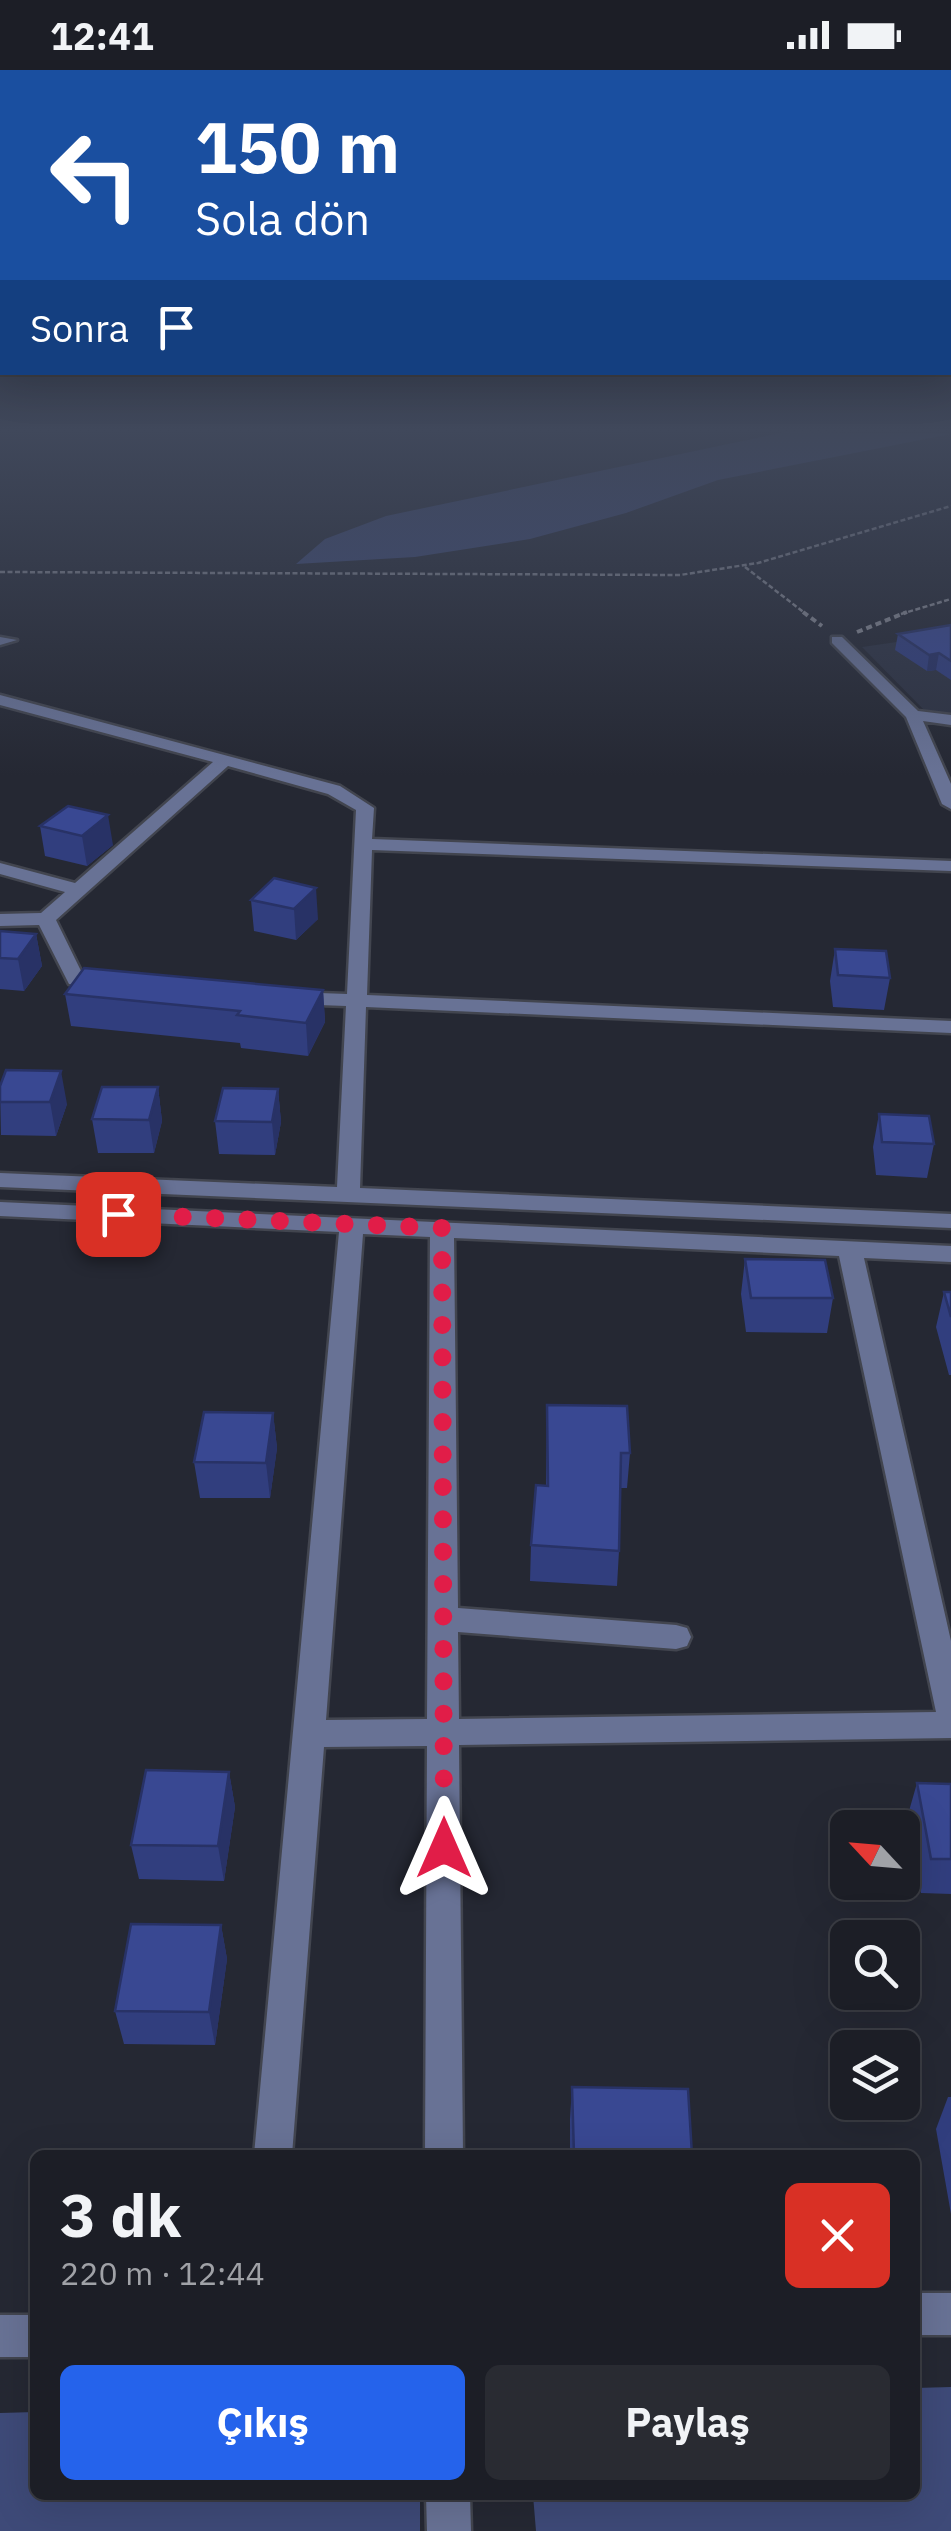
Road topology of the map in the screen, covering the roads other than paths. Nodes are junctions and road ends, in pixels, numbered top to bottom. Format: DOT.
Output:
graph roads {
  1 [pos="838,640"];
  2 [pos="0,700"];
  3 [pos="914,715"];
  4 [pos="951,720"];
  5 [pos="225,760"];
  6 [pos="951,804"];
  7 [pos="366,844"];
  8 [pos="951,866"];
  9 [pos="0,868"];
  10 [pos="78,890"];
  11 [pos="46,919"];
  12 [pos="0,920"];
  13 [pos="132,985"];
  14 [pos="264,996"];
  15 [pos="359,1004"];
  16 [pos="951,1026"];
  17 [pos="0,1180"];
  18 [pos="0,1209"];
  19 [pos="350,1210"];
  20 [pos="951,1220"];
  21 [pos="442,1228"];
  22 [pos="850,1250"];
  23 [pos="951,1254"];
  24 [pos="443,1620"];
  25 [pos="676,1638"];
  26 [pos="951,1710"];
  27 [pos="951,1725"];
  28 [pos="444,1732"];
  29 [pos="309,1734"];
  30 [pos="273,2150"];
  31 [pos="444,2150"];
  32 [pos="920,2314"];
  33 [pos="951,2314"];
  34 [pos="0,2336"];
  35 [pos="30,2336"];
  36 [pos="448,2500"];
  37 [pos="449,2531"];
  1 -- 3 [label="street"];
  2 -- 5 [label="street"];
  3 -- 4 [label="street"];
  3 -- 6 [label="street"];
  5 -- 7 [label="street"];
  5 -- 10 [label="street"];
  7 -- 8 [label="street"];
  7 -- 15 [label="street"];
  9 -- 10 [label="street"];
  10 -- 11 [label="street"];
  11 -- 12 [label="street"];
  11 -- 13 [label="street"];
  14 -- 15 [label="street"];
  15 -- 16 [label="street"];
  15 -- 19 [label="street"];
  17 -- 19 [label="street"];
  18 -- 19 [label="street"];
  19 -- 20 [label="street"];
  19 -- 21 [label="street"];
  19 -- 29 [label="street"];
  21 -- 22 [label="street"];
  21 -- 24 [label="street"];
  22 -- 23 [label="street"];
  22 -- 26 [label="street"];
  24 -- 25 [label="street"];
  24 -- 28 [label="street"];
  27 -- 28 [label="street"];
  28 -- 29 [label="street"];
  28 -- 31 [label="street"];
  29 -- 30 [label="street"];
  32 -- 33 [label="street"];
  34 -- 35 [label="street"];
  36 -- 37 [label="street"];
}
